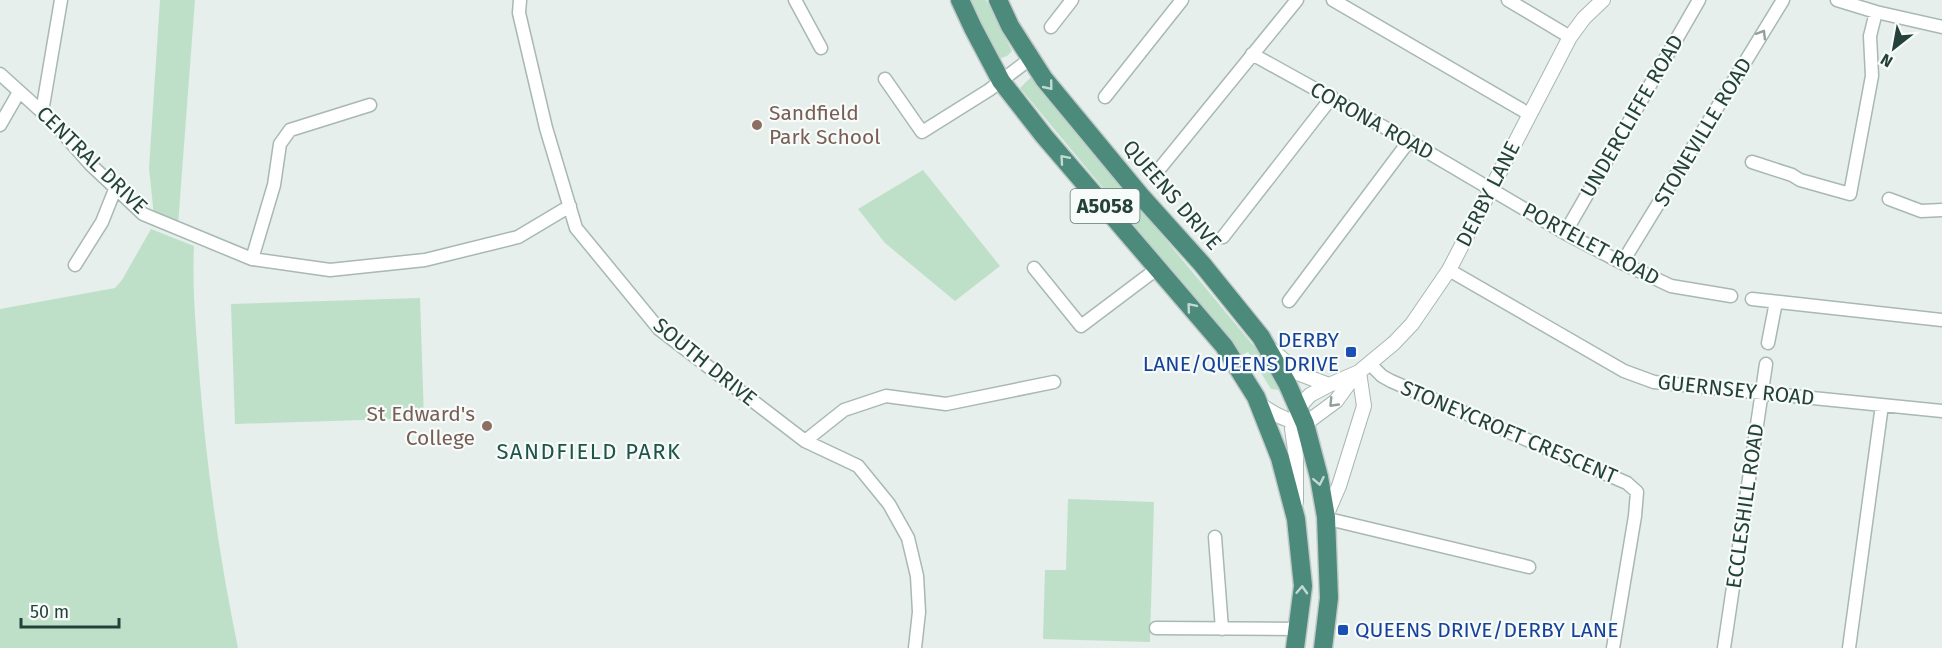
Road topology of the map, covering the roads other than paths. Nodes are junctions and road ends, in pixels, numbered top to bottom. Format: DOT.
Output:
graph roads {
  1 [pos="61,0"];
  2 [pos="520,0"];
  3 [pos="795,0"];
  4 [pos="960,0"];
  5 [pos="998,0"];
  6 [pos="1072,0"];
  7 [pos="1182,0"];
  8 [pos="1297,0"];
  9 [pos="1333,0"];
  10 [pos="1508,0"];
  11 [pos="1603,0"];
  12 [pos="1699,0"];
  13 [pos="1783,0"];
  14 [pos="1837,0"];
  15 [pos="1876,12"];
  16 [pos="1051,27"];
  17 [pos="1942,27"];
  18 [pos="1570,37"];
  19 [pos="821,48"];
  20 [pos="1252,54"];
  21 [pos="1030,59"];
  22 [pos="0,74"];
  23 [pos="885,79"];
  24 [pos="1001,81"];
  25 [pos="19,92"];
  26 [pos="1105,97"];
  27 [pos="1332,97"];
  28 [pos="370,105"];
  29 [pos="42,112"];
  30 [pos="1529,114"];
  31 [pos="0,125"];
  32 [pos="1409,141"];
  33 [pos="1752,162"];
  34 [pos="1161,167"];
  35 [pos="116,188"];
  36 [pos="1491,190"];
  37 [pos="1888,199"];
  38 [pos="570,206"];
  39 [pos="1942,210"];
  40 [pos="1565,233"];
  41 [pos="1223,237"];
  42 [pos="252,260"];
  43 [pos="1622,263"];
  44 [pos="75,265"];
  45 [pos="1034,268"];
  46 [pos="1158,268"];
  47 [pos="1449,270"];
  48 [pos="1731,296"];
  49 [pos="1752,299"];
  50 [pos="1289,301"];
  51 [pos="1776,302"];
  52 [pos="1942,320"];
  53 [pos="1768,343"];
  54 [pos="1266,345"];
  55 [pos="1766,364"];
  56 [pos="1362,370"];
  57 [pos="1054,382"];
  58 [pos="1329,385"];
  59 [pos="1761,394"];
  60 [pos="1261,405"];
  61 [pos="1882,405"];
  62 [pos="1942,411"];
  63 [pos="1299,418"];
  64 [pos="804,441"];
  65 [pos="1296,519"];
  66 [pos="1326,519"];
  67 [pos="1215,537"];
  68 [pos="1529,567"];
  69 [pos="1156,628"];
  70 [pos="1222,629"];
  71 [pos="1298,629"];
  72 [pos="915,648"];
  73 [pos="1295,648"];
  74 [pos="1323,648"];
  75 [pos="1613,648"];
  76 [pos="1724,648"];
  77 [pos="1849,648"];
  1 -- 29 [label="street"];
  2 -- 38 [label="street, SOUTH DRIVE"];
  3 -- 19 [label="street"];
  4 -- 24 [label="highway, A5058"];
  5 -- 21 [label="highway, QUEENS DRIVE / A5058"];
  6 -- 16 [label="street"];
  7 -- 26 [label="street"];
  8 -- 20 [label="street"];
  9 -- 30 [label="street"];
  10 -- 18 [label="street"];
  11 -- 18 [label="street, DERBY LANE"];
  12 -- 40 [label="street, UNDERCLIFFE ROAD"];
  43 -- 13 [label="street, STONEVILLE ROAD, one-way"];
  14 -- 15 [label="street"];
  15 -- 17 [label="street"];
  15 -- 33 [label="street"];
  18 -- 30 [label="street, DERBY LANE"];
  20 -- 27 [label="street, CORONA ROAD"];
  20 -- 34 [label="street"];
  21 -- 24 [label="street"];
  21 -- 54 [label="highway, QUEENS DRIVE / A5058, one-way"];
  22 -- 25 [label="street, CENTRAL DRIVE"];
  23 -- 24 [label="street"];
  46 -- 24 [label="highway, A5058, one-way"];
  25 -- 29 [label="street, CENTRAL DRIVE"];
  25 -- 31 [label="street"];
  27 -- 32 [label="street, CORONA ROAD"];
  27 -- 41 [label="street"];
  28 -- 42 [label="street"];
  29 -- 35 [label="street, CENTRAL DRIVE"];
  30 -- 36 [label="street, DERBY LANE"];
  32 -- 36 [label="street, CORONA ROAD"];
  32 -- 50 [label="street"];
  35 -- 42 [label="street, CENTRAL DRIVE"];
  35 -- 44 [label="street"];
  36 -- 40 [label="street, PORTELET ROAD"];
  36 -- 47 [label="street, DERBY LANE"];
  37 -- 39 [label="street"];
  38 -- 42 [label="street, CENTRAL DRIVE"];
  38 -- 64 [label="street, SOUTH DRIVE"];
  40 -- 43 [label="street, PORTELET ROAD"];
  43 -- 48 [label="street, PORTELET ROAD"];
  45 -- 46 [label="street"];
  60 -- 46 [label="highway, A5058, one-way"];
  47 -- 56 [label="street, DERBY LANE"];
  47 -- 59 [label="street, GUERNSEY ROAD"];
  49 -- 51 [label="street"];
  51 -- 52 [label="street"];
  51 -- 53 [label="street"];
  54 -- 58 [label="street"];
  54 -- 63 [label="highway, QUEENS DRIVE / A5058"];
  55 -- 59 [label="street, ECCLESHILL ROAD"];
  56 -- 58 [label="street, DERBY LANE"];
  56 -- 63 [label="street, DERBY LANE, one-way"];
  56 -- 66 [label="street, QUEENS DRIVE"];
  56 -- 75 [label="street, STONEYCROFT CRESCENT"];
  57 -- 64 [label="street"];
  58 -- 63 [label="street, DERBY LANE"];
  59 -- 61 [label="street, GUERNSEY ROAD"];
  59 -- 76 [label="street, ECCLESHILL ROAD"];
  60 -- 63 [label="street, A5058"];
  60 -- 65 [label="highway, A5058"];
  61 -- 62 [label="street, GUERNSEY ROAD"];
  61 -- 77 [label="street"];
  63 -- 65 [label="street, A5058"];
  63 -- 66 [label="highway, QUEENS DRIVE / A5058, one-way"];
  64 -- 72 [label="street, SOUTH DRIVE"];
  71 -- 65 [label="highway, A5058, one-way"];
  66 -- 68 [label="street"];
  66 -- 74 [label="highway, QUEENS DRIVE / A5058"];
  67 -- 70 [label="street"];
  69 -- 70 [label="street"];
  70 -- 71 [label="street"];
  71 -- 73 [label="highway, A5058"];
}
